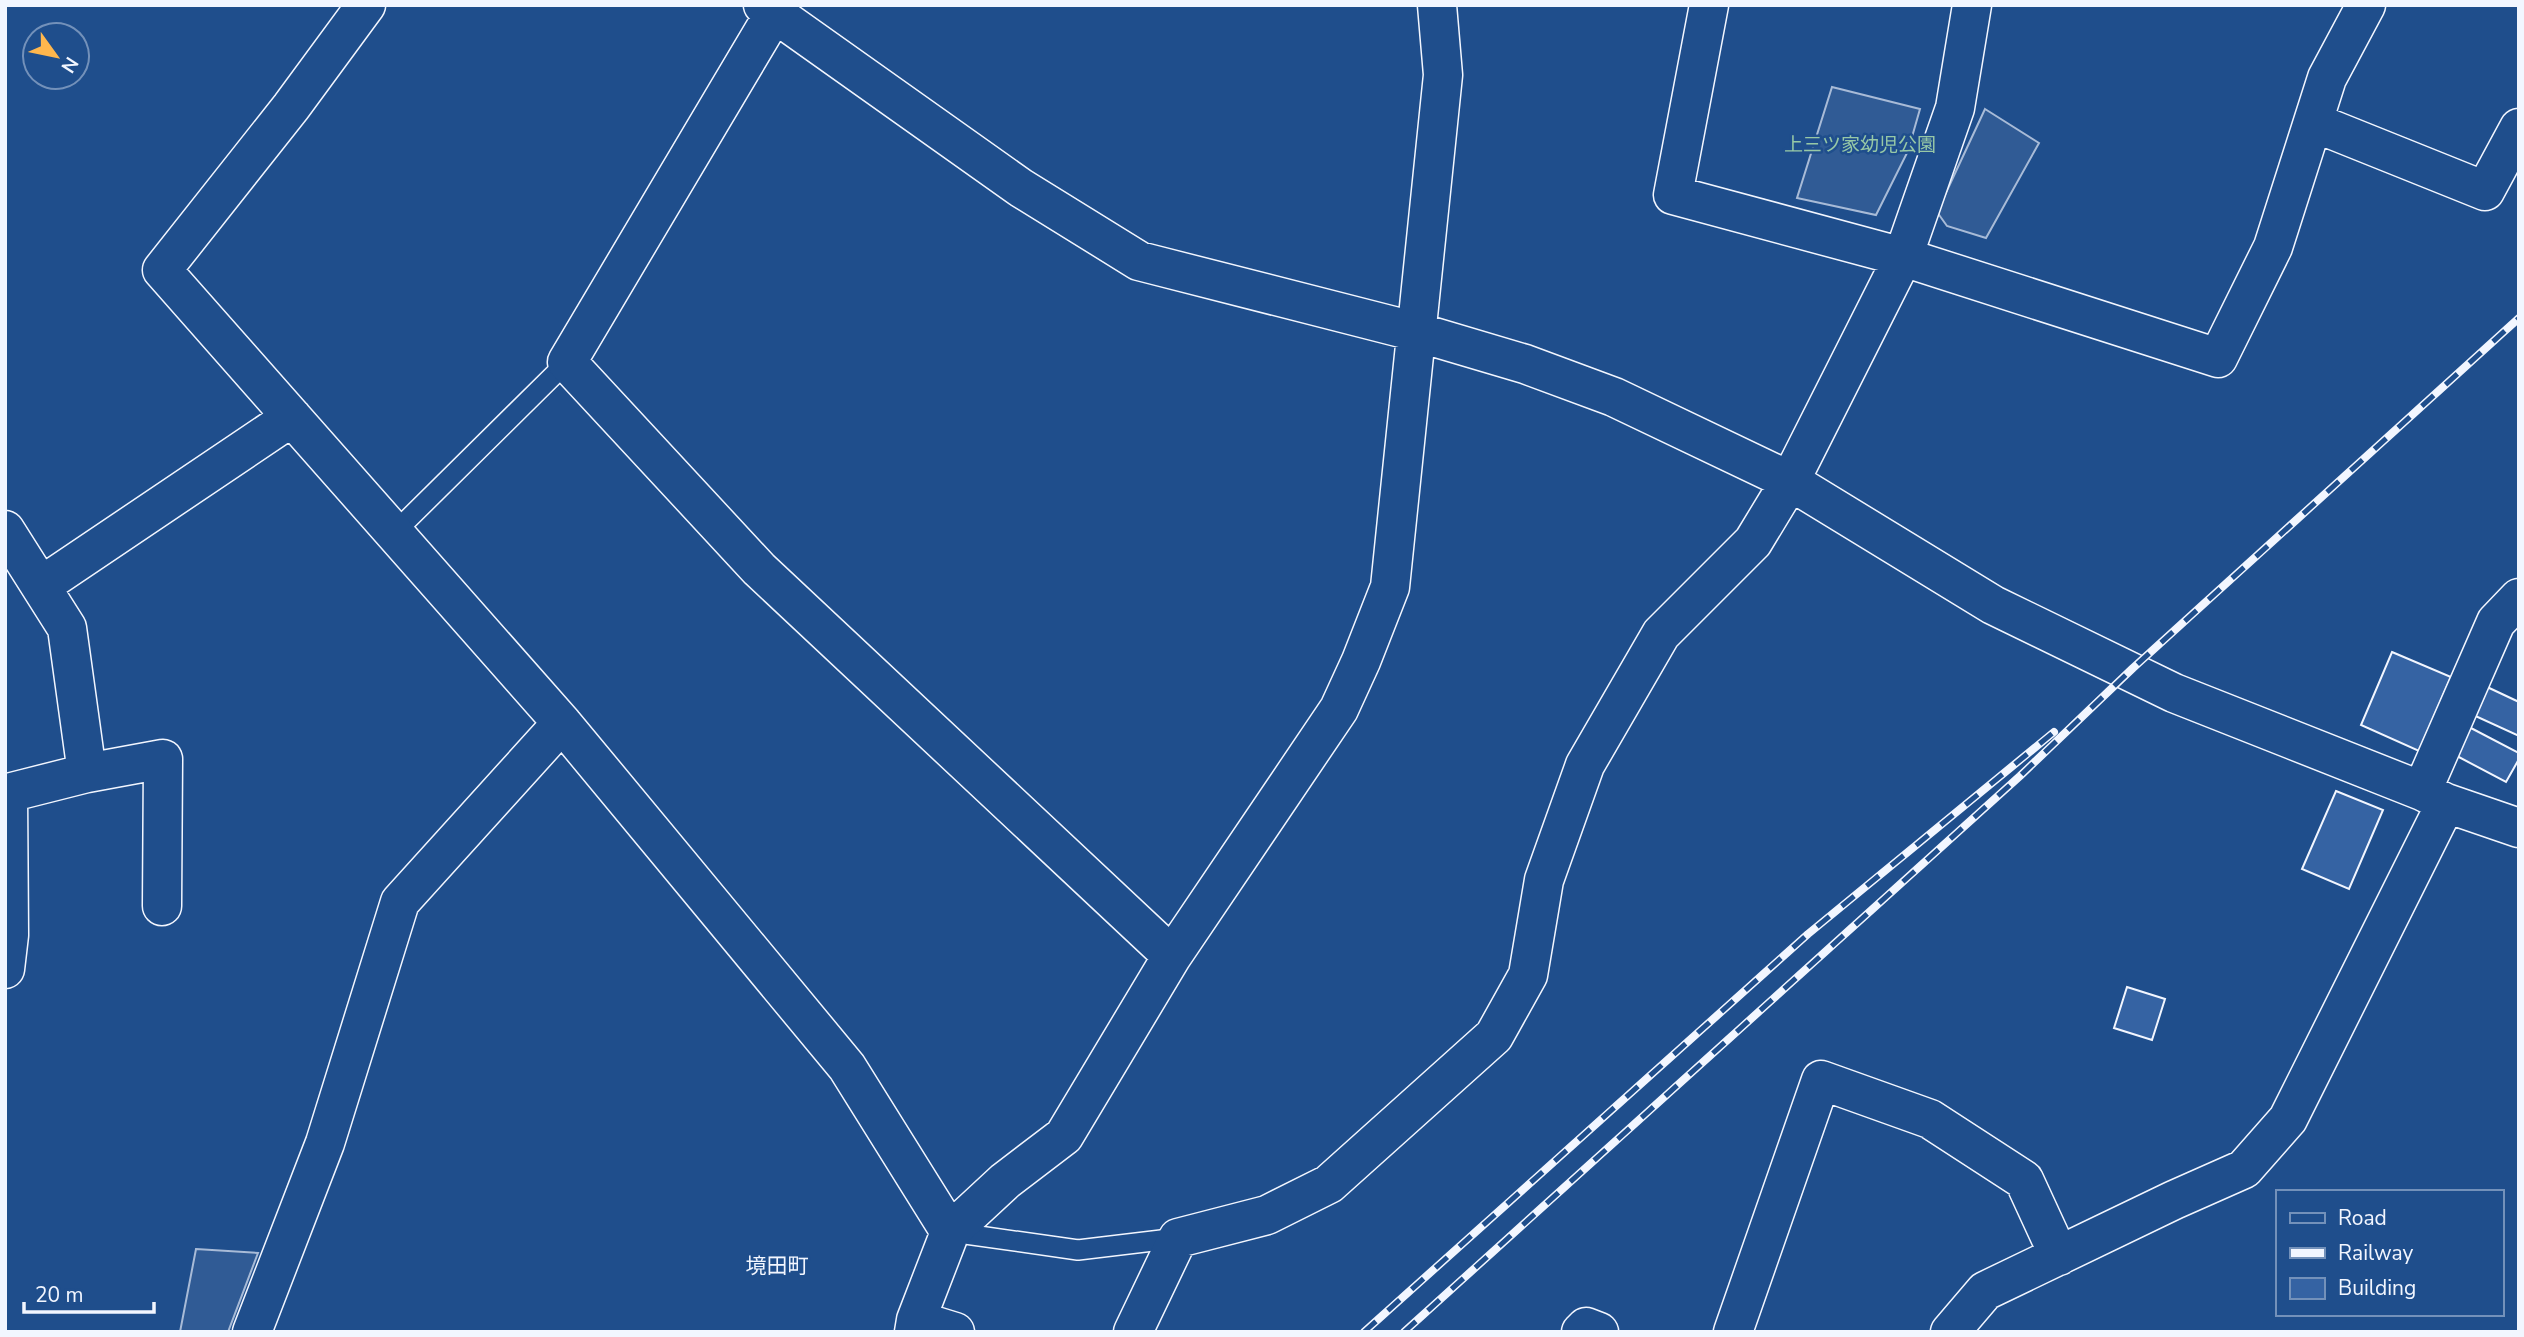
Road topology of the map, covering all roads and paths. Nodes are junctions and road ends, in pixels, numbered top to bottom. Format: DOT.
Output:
graph roads {
  1 [pos="366,5"];
  2 [pos="1437,5"];
  3 [pos="1709,5"];
  4 [pos="1972,5"];
  5 [pos="2366,5"];
  6 [pos="769,9"];
  7 [pos="2312,122"];
  8 [pos="2519,128"];
  9 [pos="1903,257"];
  10 [pos="1417,332"];
  11 [pos="567,362"];
  12 [pos="292,417"];
  13 [pos="1790,481"];
  14 [pos="5,530"];
  15 [pos="394,533"];
  16 [pos="41,586"];
  17 [pos="2519,598"];
  18 [pos="562,723"];
  19 [pos="87,773"];
  20 [pos="2433,797"];
  21 [pos="2519,828"];
  22 [pos="162,906"];
  23 [pos="1172,956"];
  24 [pos="5,969"];
  25 [pos="950,1232"];
  26 [pos="1178,1238"];
  27 [pos="2059,1256"];
  28 [pos="915,1326"];
  29 [pos="252,1332"];
  30 [pos="955,1332"];
  31 [pos="1133,1332"];
  32 [pos="1581,1332"];
  33 [pos="1599,1332"];
  34 [pos="1733,1332"];
  35 [pos="1950,1332"];
  1 -- 12 [label="street"];
  2 -- 10 [label="street"];
  3 -- 9 [label="street"];
  4 -- 9 [label="street"];
  5 -- 7 [label="street"];
  6 -- 10 [label="street"];
  6 -- 11 [label="street"];
  7 -- 8 [label="street"];
  7 -- 9 [label="street"];
  9 -- 13 [label="street"];
  10 -- 13 [label="street"];
  10 -- 23 [label="street"];
  11 -- 15 [label="lane"];
  11 -- 23 [label="street"];
  12 -- 15 [label="street"];
  12 -- 16 [label="street"];
  13 -- 20 [label="street"];
  13 -- 26 [label="street"];
  14 -- 16 [label="street"];
  15 -- 18 [label="street"];
  16 -- 19 [label="street"];
  17 -- 20 [label="street"];
  18 -- 25 [label="street"];
  18 -- 29 [label="street"];
  19 -- 22 [label="street"];
  19 -- 24 [label="street"];
  20 -- 21 [label="street"];
  20 -- 27 [label="street"];
  23 -- 25 [label="street"];
  25 -- 26 [label="lane"];
  25 -- 28 [label="street"];
  26 -- 31 [label="street"];
  27 -- 34 [label="street"];
  27 -- 35 [label="street"];
  28 -- 30 [label="street"];
  32 -- 33 [label="street"];
}
